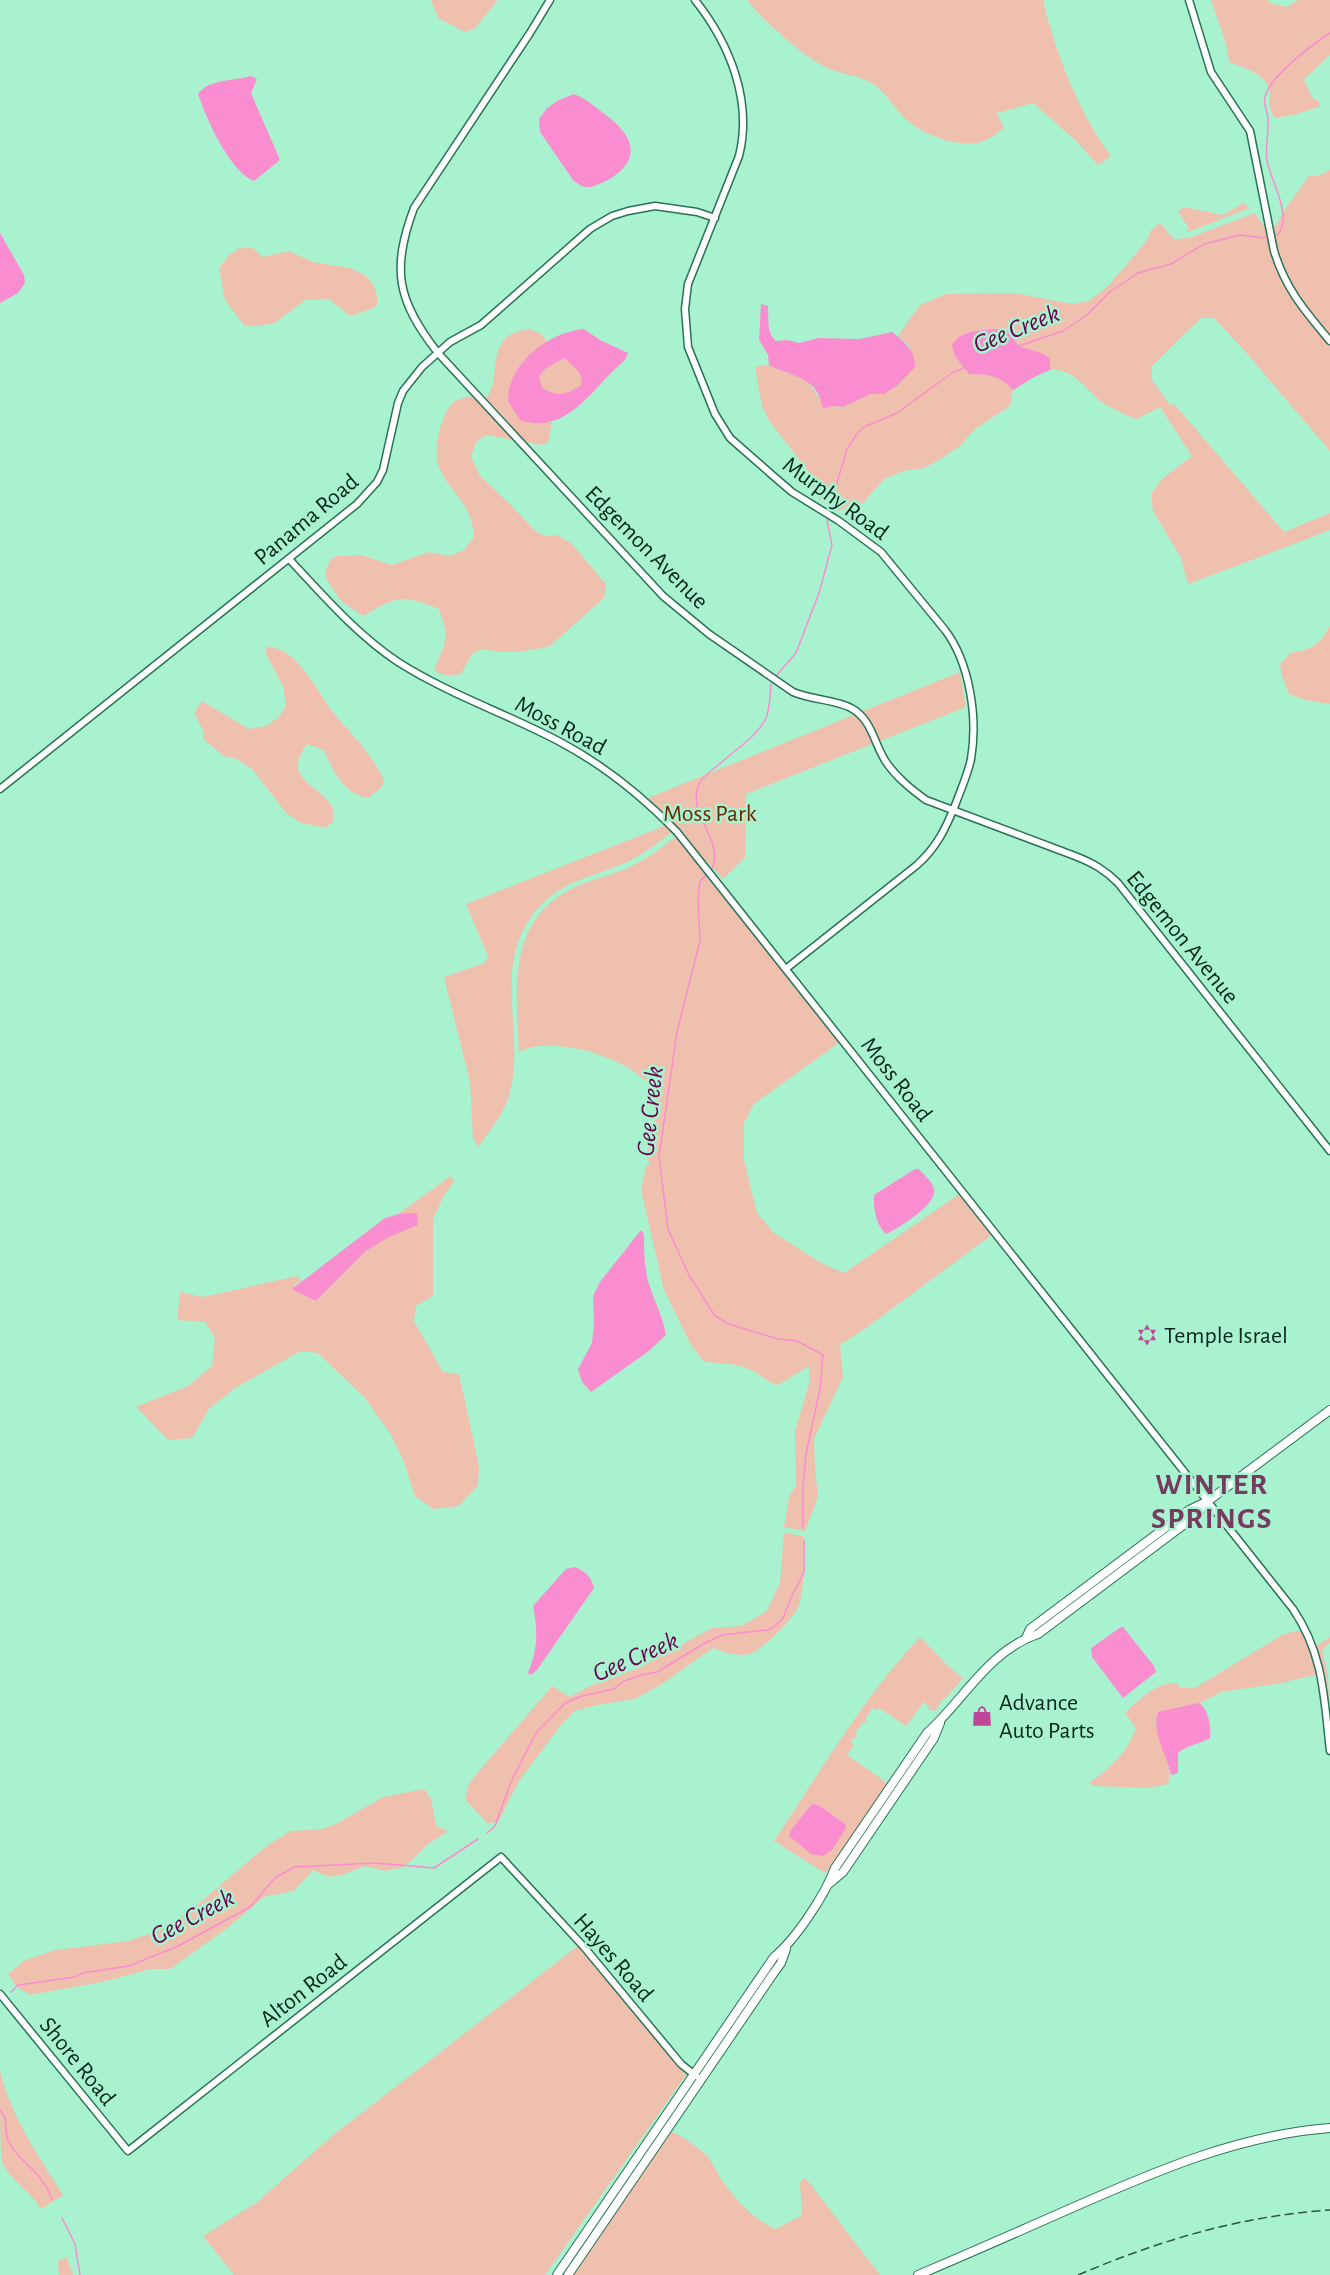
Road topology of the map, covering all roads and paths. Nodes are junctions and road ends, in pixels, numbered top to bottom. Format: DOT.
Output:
graph roads {
  1 [pos="550,0"];
  2 [pos="694,0"];
  3 [pos="1189,0"];
  4 [pos="715,218"];
  5 [pos="1330,342"];
  6 [pos="438,353"];
  7 [pos="289,559"];
  8 [pos="0,789"];
  9 [pos="953,811"];
  10 [pos="787,968"];
  11 [pos="1330,1150"];
  12 [pos="1330,1410"];
  13 [pos="1208,1501"];
  14 [pos="1059,1607"];
  15 [pos="1057,1619"];
  16 [pos="1026,1638"];
  17 [pos="1330,1751"];
  18 [pos="501,1857"];
  19 [pos="786,1947"];
  20 [pos="0,1994"];
  21 [pos="693,2075"];
  22 [pos="702,2079"];
  23 [pos="1330,2128"];
  24 [pos="128,2151"];
  25 [pos="591,2224"];
  26 [pos="591,2242"];
  27 [pos="557,2275"];
  28 [pos="568,2275"];
  29 [pos="918,2275"];
  1 -- 6 [label="street, Edgemon Avenue"];
  2 -- 4 [label="street, Murphy Road"];
  3 -- 5 [label="street"];
  4 -- 6 [label="street, Panama Road"];
  4 -- 9 [label="street, Murphy Road"];
  6 -- 7 [label="street, Panama Road"];
  6 -- 9 [label="street, Edgemon Avenue"];
  7 -- 8 [label="street, Panama Road"];
  7 -- 10 [label="street, Moss Road"];
  9 -- 10 [label="street, Murphy Road"];
  9 -- 11 [label="street, Edgemon Avenue"];
  10 -- 13 [label="street, Moss Road"];
  12 -- 13 [label="main road"];
  13 -- 14 [label="main road"];
  13 -- 15 [label="main road"];
  13 -- 17 [label="street, Moss Road"];
  14 -- 15 [label="main road"];
  14 -- 16 [label="main road"];
  15 -- 16 [label="main road"];
  16 -- 19 [label="main road"];
  18 -- 21 [label="street, Hayes Road"];
  18 -- 24 [label="street, Alton Road"];
  19 -- 21 [label="main road"];
  19 -- 22 [label="main road"];
  20 -- 24 [label="street, Shore Road"];
  21 -- 22 [label="street, Hayes Road"];
  21 -- 25 [label="main road"];
  22 -- 26 [label="main road"];
  23 -- 29 [label="main road"];
  25 -- 26 [label="main road"];
  25 -- 27 [label="main road"];
  26 -- 28 [label="main road"];
}
